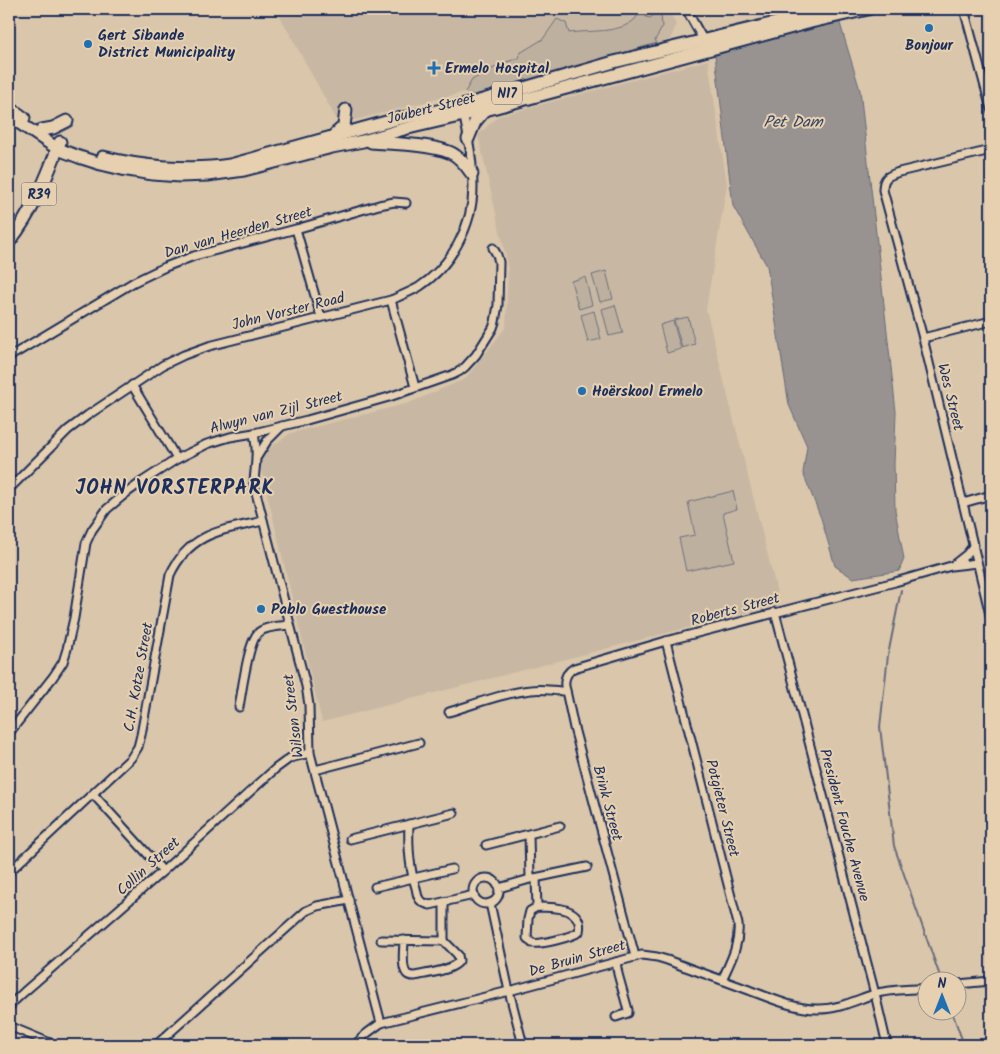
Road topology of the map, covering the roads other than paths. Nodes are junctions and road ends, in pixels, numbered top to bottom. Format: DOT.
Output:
graph roads {
  1 [pos="686,9"];
  2 [pos="830,9"];
  3 [pos="868,9"];
  4 [pos="964,9"];
  5 [pos="810,18"];
  6 [pos="706,45"];
  7 [pos="9,106"];
  8 [pos="991,108"];
  9 [pos="346,110"];
  10 [pos="485,110"];
  11 [pos="463,111"];
  12 [pos="9,116"];
  13 [pos="67,121"];
  14 [pos="404,129"];
  15 [pos="42,130"];
  16 [pos="332,137"];
  17 [pos="468,139"];
  18 [pos="363,141"];
  19 [pos="59,145"];
  20 [pos="427,147"];
  21 [pos="991,150"];
  22 [pos="472,174"];
  23 [pos="406,203"];
  24 [pos="296,229"];
  25 [pos="9,242"];
  26 [pos="492,248"];
  27 [pos="391,300"];
  28 [pos="321,317"];
  29 [pos="991,321"];
  30 [pos="923,338"];
  31 [pos="9,357"];
  32 [pos="132,385"];
  33 [pos="415,387"];
  34 [pos="282,426"];
  35 [pos="254,433"];
  36 [pos="177,459"];
  37 [pos="256,459"];
  38 [pos="9,489"];
  39 [pos="991,495"];
  40 [pos="963,503"];
  41 [pos="263,521"];
  42 [pos="974,545"];
  43 [pos="977,563"];
  44 [pos="951,566"];
  45 [pos="775,612"];
  46 [pos="991,619"];
  47 [pos="290,625"];
  48 [pos="666,641"];
  49 [pos="583,665"];
  50 [pos="566,691"];
  51 [pos="239,707"];
  52 [pos="449,712"];
  53 [pos="9,733"];
  54 [pos="419,743"];
  55 [pos="310,753"];
  56 [pos="315,770"];
  57 [pos="92,794"];
  58 [pos="454,813"];
  59 [pos="409,824"];
  60 [pos="560,826"];
  61 [pos="529,834"];
  62 [pos="350,839"];
  63 [pos="486,845"];
  64 [pos="587,867"];
  65 [pos="10,869"];
  66 [pos="452,869"];
  67 [pos="163,871"];
  68 [pos="412,878"];
  69 [pos="533,879"];
  70 [pos="375,887"];
  71 [pos="499,888"];
  72 [pos="474,895"];
  73 [pos="349,900"];
  74 [pos="444,902"];
  75 [pos="490,904"];
  76 [pos="537,907"];
  77 [pos="381,940"];
  78 [pos="404,940"];
  79 [pos="444,941"];
  80 [pos="634,956"];
  81 [pos="616,962"];
  82 [pos="722,980"];
  83 [pos="991,981"];
  84 [pos="968,983"];
  85 [pos="918,989"];
  86 [pos="509,991"];
  87 [pos="875,994"];
  88 [pos="9,1008"];
  89 [pos="616,1017"];
  90 [pos="381,1023"];
  91 [pos="9,1026"];
  92 [pos="55,1045"];
  93 [pos="156,1045"];
  94 [pos="355,1045"];
  95 [pos="523,1045"];
  96 [pos="887,1045"];
  1 -- 6 [label="street"];
  2 -- 5 [label="main road, Joubert Street / N17"];
  3 -- 5 [label="main road, Joubert Street / N17"];
  4 -- 8 [label="street"];
  5 -- 6 [label="main road, Joubert Street / N17"];
  6 -- 10 [label="main road, Joubert Street / N17"];
  6 -- 11 [label="main road, Joubert Street / N17"];
  7 -- 15 [label="main road, N17"];
  9 -- 16 [label="main road"];
  10 -- 11 [label="main road, Joubert Street / N17"];
  10 -- 17 [label="main road"];
  11 -- 14 [label="main road, Joubert Street / N17"];
  11 -- 16 [label="main road, Joubert Street / N17"];
  11 -- 17 [label="street, John Vorster Road"];
  12 -- 19 [label="main road, N17"];
  13 -- 15 [label="main road"];
  14 -- 18 [label="main road, Joubert Street / N17"];
  14 -- 20 [label="main road"];
  15 -- 19 [label="main road, N17"];
  16 -- 19 [label="main road, Joubert Street / N17"];
  17 -- 22 [label="street, John Vorster Road"];
  18 -- 19 [label="main road, Joubert Street / N17"];
  18 -- 20 [label="main road"];
  19 -- 25 [label="main road, R39"];
  20 -- 22 [label="main road"];
  21 -- 30 [label="street, Wes Street"];
  22 -- 27 [label="street, John Vorster Road"];
  23 -- 24 [label="street, Dan van Heerden Street"];
  24 -- 28 [label="street"];
  24 -- 31 [label="street, Dan van Heerden Street"];
  26 -- 33 [label="street, Alwyn van Zijl Street"];
  27 -- 28 [label="street, John Vorster Road"];
  27 -- 33 [label="street"];
  28 -- 32 [label="street, John Vorster Road"];
  29 -- 30 [label="street"];
  30 -- 40 [label="street, Wes Street"];
  32 -- 36 [label="street"];
  32 -- 38 [label="street, John Vorster Road"];
  33 -- 34 [label="street, Alwyn van Zijl Street"];
  34 -- 35 [label="street, Alwyn van Zijl Street"];
  34 -- 37 [label="street"];
  35 -- 36 [label="street, Alwyn van Zijl Street"];
  35 -- 37 [label="street, Wilson Street"];
  36 -- 53 [label="street, Alwyn van Zijl Street"];
  37 -- 41 [label="street, Wilson Street"];
  39 -- 40 [label="street"];
  40 -- 42 [label="street, Wes Street"];
  41 -- 47 [label="street, Wilson Street"];
  41 -- 57 [label="street, C.H. Kotze Street"];
  42 -- 43 [label="street, Wes Street"];
  42 -- 44 [label="street"];
  43 -- 44 [label="street, Roberts Street"];
  43 -- 46 [label="street, Wes Street"];
  44 -- 45 [label="street, Roberts Street"];
  45 -- 48 [label="street, Roberts Street"];
  45 -- 87 [label="street, President Fouche Avenue"];
  47 -- 51 [label="street"];
  47 -- 55 [label="street, Wilson Street"];
  48 -- 49 [label="street, Roberts Street"];
  48 -- 82 [label="street, Potgieter Street"];
  49 -- 50 [label="street, Brink Street"];
  50 -- 52 [label="street"];
  50 -- 80 [label="street, Brink Street"];
  54 -- 56 [label="street"];
  55 -- 56 [label="street, Wilson Street"];
  55 -- 67 [label="street, Collin Street"];
  56 -- 73 [label="street, Wilson Street"];
  57 -- 65 [label="street, C.H. Kotze Street"];
  57 -- 67 [label="street"];
  58 -- 59 [label="street"];
  59 -- 62 [label="street"];
  59 -- 68 [label="street"];
  60 -- 61 [label="street"];
  61 -- 63 [label="street"];
  61 -- 69 [label="street"];
  64 -- 69 [label="street"];
  66 -- 68 [label="street"];
  67 -- 88 [label="street, Collin Street"];
  68 -- 70 [label="street"];
  68 -- 74 [label="street"];
  69 -- 71 [label="street"];
  69 -- 76 [label="street"];
  71 -- 72 [label="street"];
  71 -- 75 [label="street"];
  72 -- 74 [label="street"];
  72 -- 75 [label="street"];
  73 -- 90 [label="street, Wilson Street"];
  73 -- 93 [label="street"];
  74 -- 79 [label="street"];
  75 -- 86 [label="street"];
  76 -- 76 [label="street"];
  77 -- 78 [label="street"];
  78 -- 79 [label="street"];
  78 -- 79 [label="street"];
  80 -- 81 [label="street, De Bruin Street"];
  80 -- 82 [label="street, De Bruin Street"];
  81 -- 86 [label="street, De Bruin Street"];
  81 -- 89 [label="street"];
  82 -- 87 [label="street, De Bruin Street"];
  83 -- 84 [label="street"];
  85 -- 87 [label="street, De Bruin Street"];
  86 -- 90 [label="street, De Bruin Street"];
  86 -- 95 [label="street"];
  87 -- 96 [label="street, President Fouche Avenue"];
  90 -- 94 [label="street, De Bruin Street"];
  91 -- 92 [label="street"];
}
